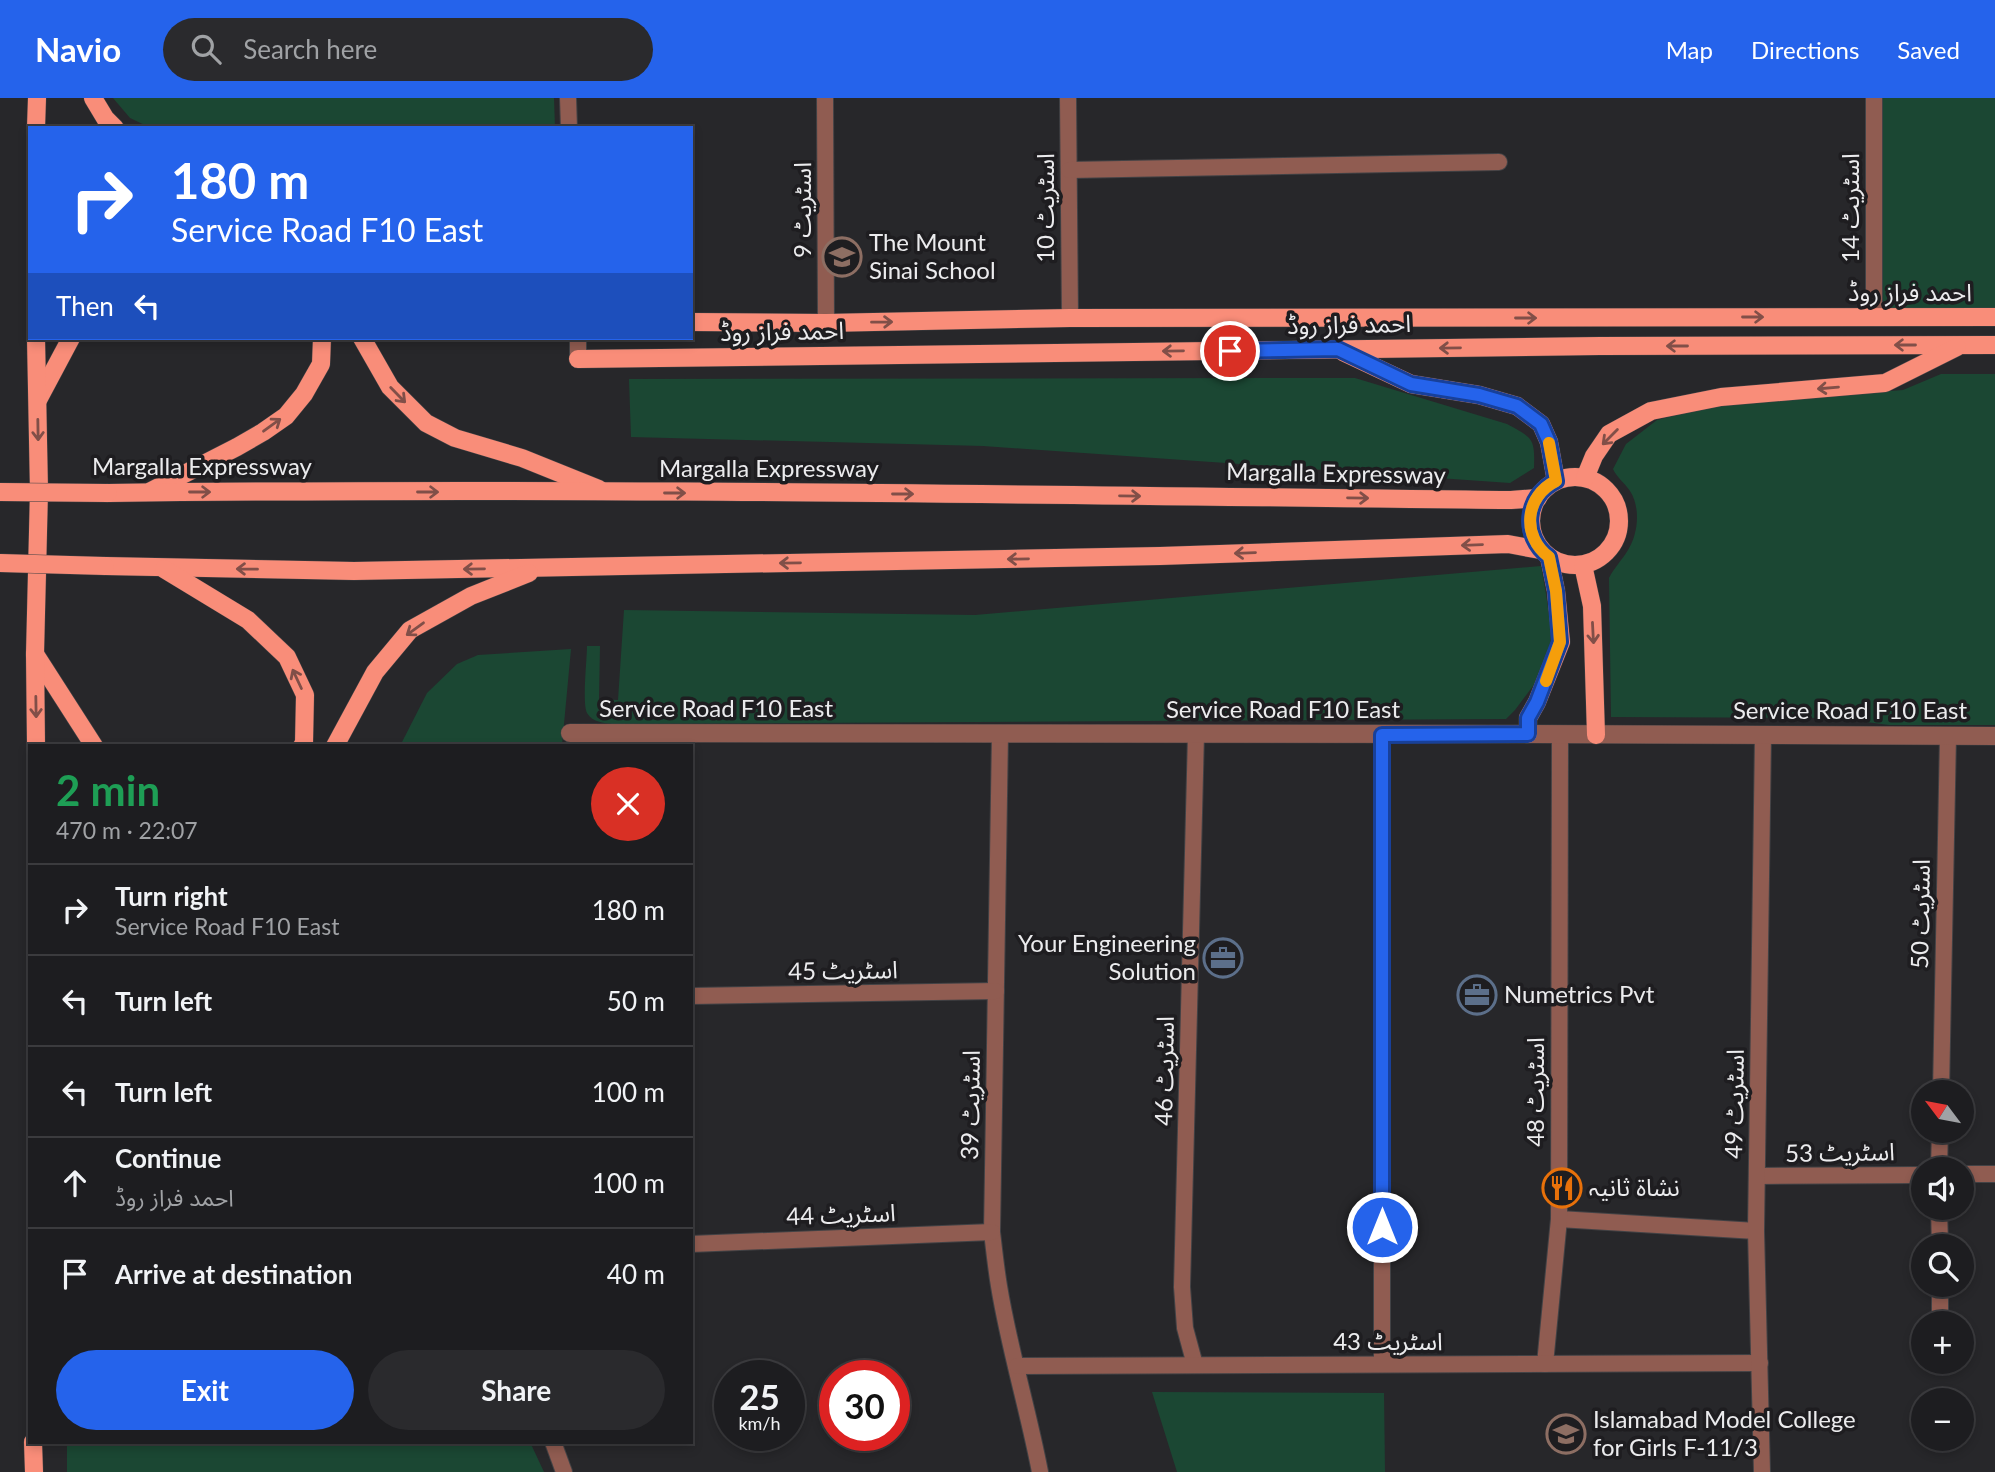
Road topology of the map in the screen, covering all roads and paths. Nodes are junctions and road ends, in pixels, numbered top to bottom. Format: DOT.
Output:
graph roads {
  1 [pos="37,98"];
  2 [pos="93,98"];
  3 [pos="568,98"];
  4 [pos="825,98"];
  5 [pos="1068,98"];
  6 [pos="1874,98"];
  7 [pos="36,126"];
  8 [pos="113,126"];
  9 [pos="569,126"];
  10 [pos="1499,162"];
  11 [pos="1069,170"];
  12 [pos="1599,317"];
  13 [pos="1874,317"];
  14 [pos="1995,317"];
  15 [pos="1070,318"];
  16 [pos="693,322"];
  17 [pos="826,323"];
  18 [pos="36,340"];
  19 [pos="70,340"];
  20 [pos="322,340"];
  21 [pos="363,340"];
  22 [pos="578,340"];
  23 [pos="1960,345"];
  24 [pos="1995,345"];
  25 [pos="1600,346"];
  26 [pos="1338,349"];
  27 [pos="578,359"];
  28 [pos="37,401"];
  29 [pos="1586,478"];
  30 [pos="1556,481"];
  31 [pos="0,492"];
  32 [pos="148,492"];
  33 [pos="607,492"];
  34 [pos="1538,498"];
  35 [pos="1545,553"];
  36 [pos="0,563"];
  37 [pos="1583,565"];
  38 [pos="159,567"];
  39 [pos="542,568"];
  40 [pos="35,654"];
  41 [pos="1000,734"];
  42 [pos="1196,734"];
  43 [pos="1528,734"];
  44 [pos="1382,735"];
  45 [pos="1560,735"];
  46 [pos="1596,735"];
  47 [pos="1763,736"];
  48 [pos="1948,736"];
  49 [pos="1995,736"];
  50 [pos="570,739"];
  51 [pos="36,744"];
  52 [pos="93,744"];
  53 [pos="303,744"];
  54 [pos="336,744"];
  55 [pos="996,991"];
  56 [pos="693,996"];
  57 [pos="1941,1080"];
  58 [pos="1974,1174"];
  59 [pos="1995,1174"];
  60 [pos="1911,1175"];
  61 [pos="1757,1176"];
  62 [pos="1559,1219"];
  63 [pos="992,1231"];
  64 [pos="1756,1231"];
  65 [pos="693,1244"];
  66 [pos="1760,1363"];
  67 [pos="1382,1364"];
  68 [pos="1545,1364"];
  69 [pos="1195,1365"];
  70 [pos="1017,1366"];
  71 [pos="33,1444"];
  72 [pos="554,1444"];
  73 [pos="34,1472"];
  74 [pos="564,1472"];
  75 [pos="1040,1472"];
  76 [pos="1762,1472"];
  1 -- 7 [label="main road"];
  2 -- 8 [label="main road"];
  3 -- 9 [label="street"];
  4 -- 17 [label="street, اسٹریٹ 9"];
  5 -- 11 [label="street, اسٹریٹ 10"];
  6 -- 13 [label="street, اسٹریٹ 14"];
  10 -- 11 [label="street"];
  11 -- 15 [label="street, اسٹریٹ 10"];
  12 -- 13 [label="main road, احمد فراز روڈ, one-way"];
  15 -- 12 [label="main road, احمد فراز روڈ, one-way"];
  12 -- 25 [label="main road"];
  13 -- 14 [label="main road, احمد فراز روڈ"];
  17 -- 15 [label="main road, احمد فراز روڈ, one-way"];
  16 -- 17 [label="main road, احمد فراز روڈ"];
  18 -- 28 [label="main road"];
  19 -- 28 [label="main road"];
  32 -- 20 [label="main road, one-way"];
  21 -- 33 [label="main road, one-way"];
  22 -- 27 [label="street"];
  23 -- 24 [label="main road, احمد فراز روڈ"];
  23 -- 25 [label="main road, احمد فراز روڈ, one-way"];
  23 -- 29 [label="main road, one-way"];
  25 -- 26 [label="main road, احمد فراز روڈ, one-way"];
  26 -- 27 [label="main road, احمد فراز روڈ, one-way"];
  26 -- 30 [label="main road"];
  28 -- 40 [label="main road, one-way"];
  29 -- 30 [label="main road"];
  29 -- 37 [label="main road"];
  30 -- 34 [label="main road"];
  31 -- 32 [label="main road, Margalla Expressway, bridge"];
  32 -- 33 [label="main road, Margalla Expressway, one-way"];
  33 -- 34 [label="main road, Margalla Expressway, one-way"];
  34 -- 35 [label="main road"];
  35 -- 37 [label="main road"];
  35 -- 39 [label="main road, one-way"];
  35 -- 43 [label="main road"];
  36 -- 38 [label="main road, bridge"];
  37 -- 46 [label="main road, one-way"];
  39 -- 38 [label="main road, one-way"];
  53 -- 38 [label="main road, one-way"];
  39 -- 54 [label="main road, one-way"];
  40 -- 51 [label="main road, one-way"];
  40 -- 52 [label="main road"];
  41 -- 42 [label="street, Service Road F10 East"];
  41 -- 50 [label="street, Service Road F10 East"];
  41 -- 55 [label="street, اسٹریٹ 39"];
  42 -- 44 [label="street, Service Road F10 East"];
  42 -- 69 [label="street, اسٹریٹ 46"];
  43 -- 44 [label="street, Service Road F10 East"];
  43 -- 45 [label="street, Service Road F10 East"];
  44 -- 67 [label="street"];
  45 -- 46 [label="street, Service Road F10 East"];
  45 -- 62 [label="street, اسٹریٹ 48"];
  46 -- 47 [label="street, Service Road F10 East"];
  47 -- 48 [label="street, Service Road F10 East"];
  47 -- 61 [label="street, اسٹریٹ 49"];
  48 -- 49 [label="street, Service Road F10 East"];
  48 -- 57 [label="street, اسٹریٹ 50"];
  55 -- 56 [label="street, اسٹریٹ 45"];
  55 -- 63 [label="street, اسٹریٹ 39"];
  58 -- 59 [label="street"];
  60 -- 61 [label="street, اسٹریٹ 53"];
  61 -- 64 [label="street, اسٹریٹ 49"];
  62 -- 64 [label="street"];
  62 -- 68 [label="street, اسٹریٹ 48"];
  63 -- 65 [label="street, اسٹریٹ 44"];
  63 -- 70 [label="street, اسٹریٹ 39"];
  64 -- 66 [label="street, اسٹریٹ 49"];
  66 -- 68 [label="street, اسٹریٹ 43"];
  66 -- 76 [label="street, اسٹریٹ 49"];
  67 -- 68 [label="street, اسٹریٹ 43"];
  67 -- 69 [label="street, اسٹریٹ 43"];
  69 -- 70 [label="street, اسٹریٹ 43"];
  70 -- 75 [label="street, اسٹریٹ 39"];
  71 -- 73 [label="main road"];
  72 -- 74 [label="street"];
}
